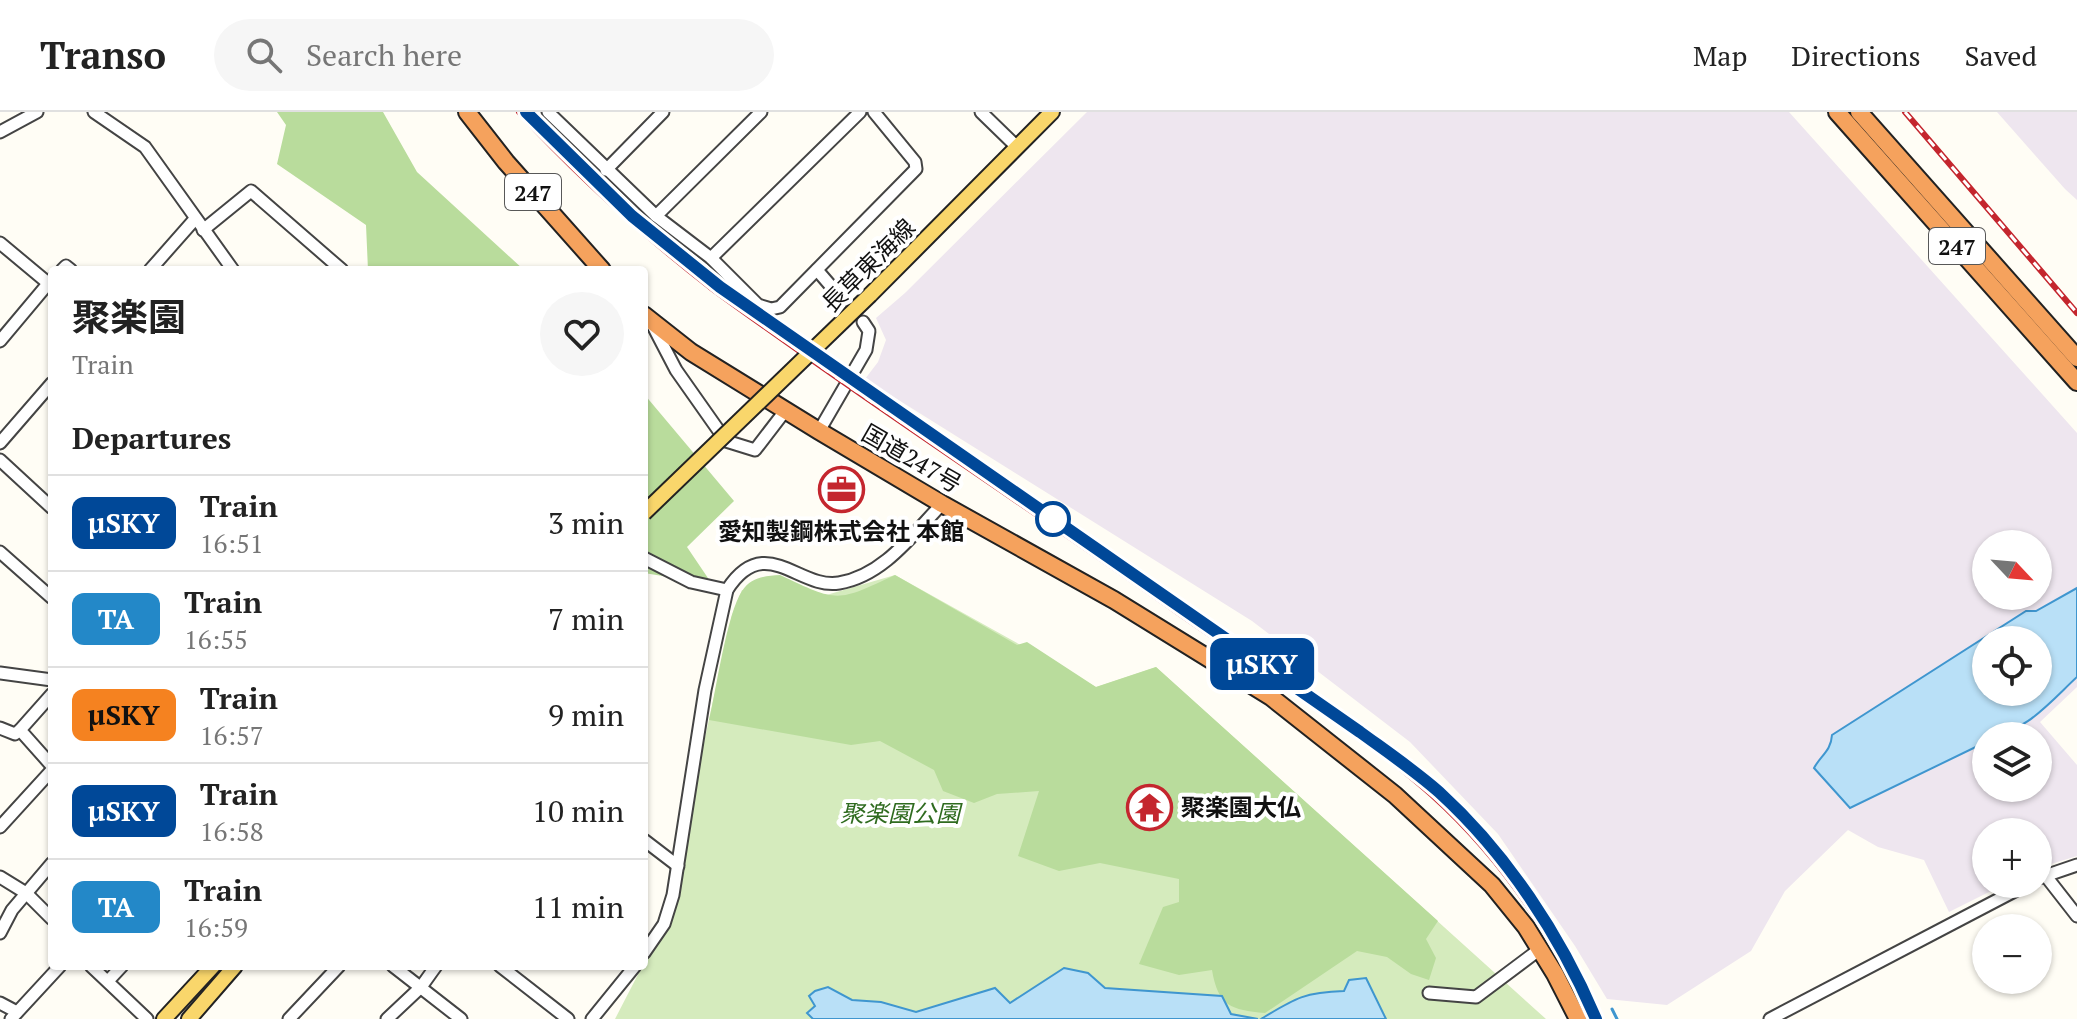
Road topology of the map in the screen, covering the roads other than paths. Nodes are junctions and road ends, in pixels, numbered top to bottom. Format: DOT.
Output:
graph roads {
  1 [pos="37,112"];
  2 [pos="94,112"];
  3 [pos="467,112"];
  4 [pos="663,112"];
  5 [pos="761,112"];
  6 [pos="860,112"];
  7 [pos="874,112"];
  8 [pos="981,112"];
  9 [pos="1052,112"];
  10 [pos="1837,112"];
  11 [pos="1859,112"];
  12 [pos="553,114"];
  13 [pos="0,132"];
  14 [pos="1017,147"];
  15 [pos="606,170"];
  16 [pos="656,216"];
  17 [pos="195,219"];
  18 [pos="203,230"];
  19 [pos="2,247"];
  20 [pos="711,258"];
  21 [pos="154,266"];
  22 [pos="230,266"];
  23 [pos="337,266"];
  24 [pos="598,266"];
  25 [pos="817,270"];
  26 [pos="48,280"];
  27 [pos="48,283"];
  28 [pos="842,299"];
  29 [pos="648,319"];
  30 [pos="648,320"];
  31 [pos="863,322"];
  32 [pos="2029,327"];
  33 [pos="0,341"];
  34 [pos="2077,355"];
  35 [pos="2077,382"];
  36 [pos="48,388"];
  37 [pos="2077,390"];
  38 [pos="785,411"];
  39 [pos="819,431"];
  40 [pos="0,443"];
  41 [pos="0,460"];
  42 [pos="48,499"];
  43 [pos="942,504"];
  44 [pos="648,509"];
  45 [pos="0,552"];
  46 [pos="648,560"];
  47 [pos="727,590"];
  48 [pos="48,594"];
  49 [pos="0,673"];
  50 [pos="48,679"];
  51 [pos="48,698"];
  52 [pos="0,728"];
  53 [pos="20,730"];
  54 [pos="48,763"];
  55 [pos="48,773"];
  56 [pos="0,827"];
  57 [pos="648,843"];
  58 [pos="2077,865"];
  59 [pos="678,866"];
  60 [pos="48,868"];
  61 [pos="2052,873"];
  62 [pos="0,877"];
  63 [pos="2052,889"];
  64 [pos="26,893"];
  65 [pos="2001,898"];
  66 [pos="48,915"];
  67 [pos="2077,916"];
  68 [pos="0,933"];
  69 [pos="648,947"];
  70 [pos="1540,949"];
  71 [pos="56,970"];
  72 [pos="96,970"];
  73 [pos="118,970"];
  74 [pos="209,970"];
  75 [pos="232,970"];
  76 [pos="335,970"];
  77 [pos="398,970"];
  78 [pos="433,970"];
  79 [pos="505,970"];
  80 [pos="632,970"];
  81 [pos="108,981"];
  82 [pos="421,987"];
  83 [pos="1429,993"];
  84 [pos="0,1003"];
  85 [pos="14,1015"];
  86 [pos="147,1019"];
  87 [pos="164,1019"];
  88 [pos="189,1019"];
  89 [pos="289,1019"];
  90 [pos="387,1019"];
  91 [pos="461,1019"];
  92 [pos="568,1019"];
  93 [pos="592,1019"];
  94 [pos="1578,1019"];
  95 [pos="1770,1019"];
  1 -- 13 [label="street"];
  2 -- 17 [label="street"];
  3 -- 24 [label="highway, 247"];
  4 -- 15 [label="street"];
  5 -- 16 [label="street"];
  6 -- 20 [label="street"];
  7 -- 25 [label="street"];
  8 -- 14 [label="street"];
  9 -- 14 [label="main road, 長草東海線"];
  10 -- 32 [label="highway, 247"];
  11 -- 34 [label="highway, 247"];
  12 -- 15 [label="street"];
  14 -- 44 [label="main road, 長草東海線, bridge"];
  15 -- 16 [label="street"];
  16 -- 20 [label="street"];
  17 -- 18 [label="street"];
  17 -- 21 [label="street"];
  18 -- 22 [label="street"];
  18 -- 23 [label="street"];
  19 -- 26 [label="street"];
  20 -- 25 [label="street"];
  25 -- 28 [label="street"];
  27 -- 33 [label="street"];
  29 -- 38 [label="highway, 国道247号"];
  30 -- 38 [label="street"];
  31 -- 39 [label="street"];
  32 -- 35 [label="highway, 247"];
  32 -- 37 [label="highway, 247"];
  36 -- 40 [label="street"];
  38 -- 39 [label="highway, 国道247号"];
  39 -- 43 [label="highway, 国道247号"];
  41 -- 42 [label="street"];
  43 -- 47 [label="street"];
  43 -- 70 [label="highway, 国道247号"];
  45 -- 48 [label="street"];
  46 -- 47 [label="street"];
  47 -- 59 [label="street"];
  49 -- 50 [label="street"];
  51 -- 53 [label="street"];
  52 -- 53 [label="street"];
  53 -- 54 [label="street"];
  55 -- 56 [label="street"];
  57 -- 59 [label="street"];
  58 -- 61 [label="street"];
  59 -- 69 [label="street"];
  60 -- 64 [label="street"];
  62 -- 64 [label="street"];
  63 -- 67 [label="street"];
  64 -- 66 [label="street"];
  64 -- 68 [label="street"];
  65 -- 95 [label="street"];
  70 -- 83 [label="street"];
  70 -- 94 [label="highway, 国道247号"];
  71 -- 85 [label="street"];
  72 -- 81 [label="street"];
  73 -- 81 [label="street"];
  74 -- 87 [label="main road"];
  75 -- 88 [label="main road"];
  76 -- 89 [label="street"];
  77 -- 82 [label="street"];
  78 -- 82 [label="street"];
  79 -- 92 [label="street"];
  80 -- 93 [label="street"];
  81 -- 86 [label="street"];
  82 -- 90 [label="street"];
  82 -- 91 [label="street"];
  84 -- 85 [label="street"];
}
